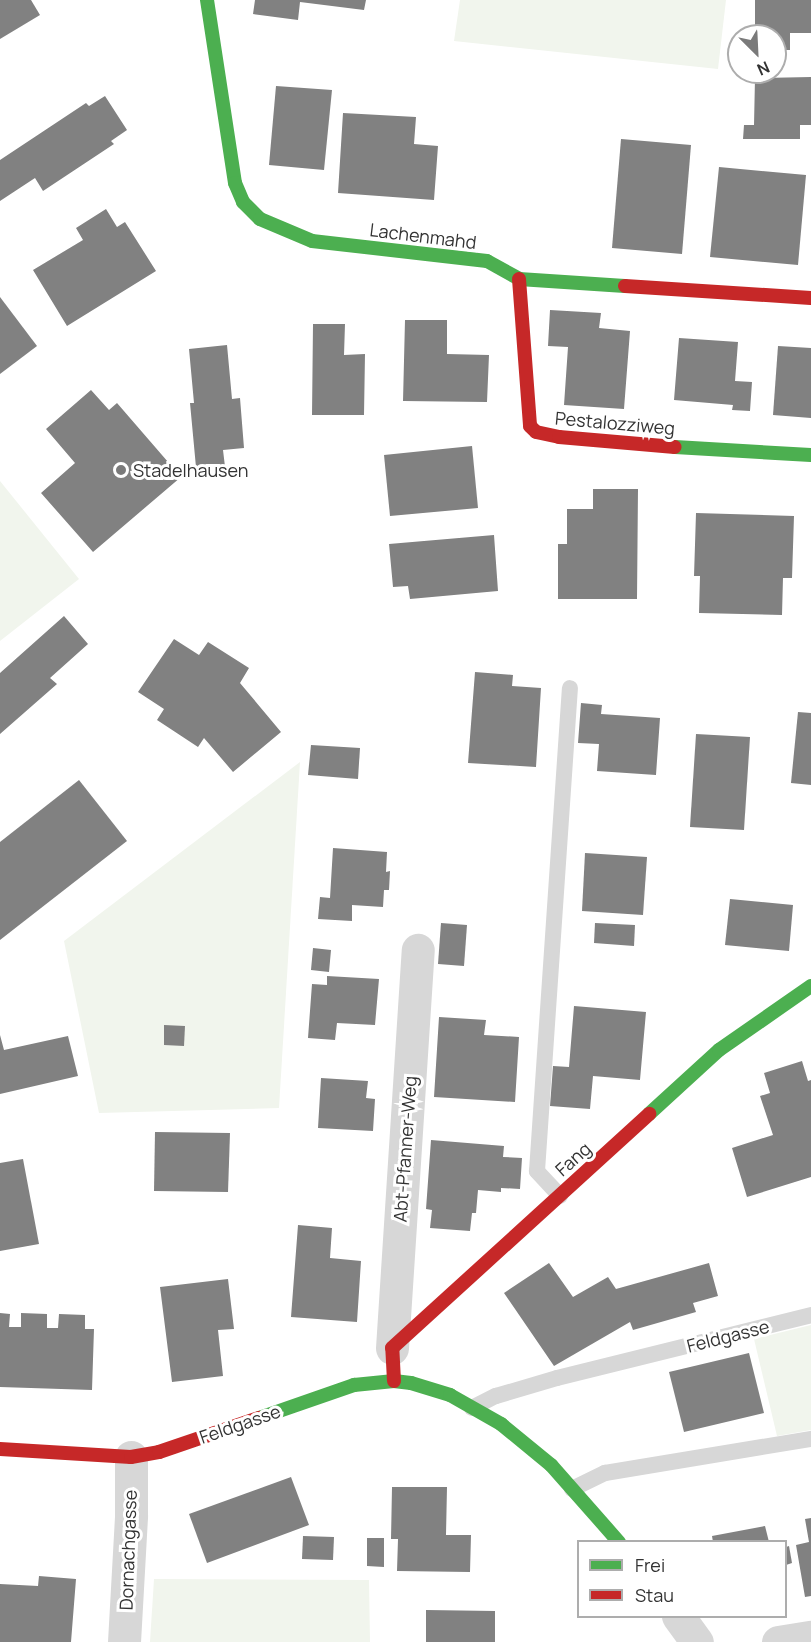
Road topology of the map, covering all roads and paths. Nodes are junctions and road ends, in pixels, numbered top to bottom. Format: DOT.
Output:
graph roads {
  1 [pos="207,0"];
  2 [pos="519,279"];
  3 [pos="811,298"];
  4 [pos="811,455"];
  5 [pos="570,688"];
  6 [pos="417,950"];
  7 [pos="811,986"];
  8 [pos="560,1196"];
  9 [pos="811,1315"];
  10 [pos="392,1348"];
  11 [pos="394,1381"];
  12 [pos="472,1408"];
  13 [pos="811,1439"];
  14 [pos="0,1449"];
  15 [pos="131,1457"];
  16 [pos="572,1489"];
  17 [pos="617,1540"];
  18 [pos="679,1618"];
  19 [pos="811,1637"];
  20 [pos="124,1642"];
  21 [pos="697,1642"];
  22 [pos="778,1642"];
  1 -- 2 [label="street, Lachenmahd"];
  2 -- 3 [label="street, Lachenmahd"];
  2 -- 4 [label="street, Pestalozziweg"];
  5 -- 8 [label="lane"];
  6 -- 10 [label="street, Abt-Pfanner-Weg"];
  7 -- 8 [label="street, Fang"];
  8 -- 10 [label="street, Fang"];
  9 -- 12 [label="lane, Feldgasse"];
  10 -- 11 [label="street"];
  11 -- 12 [label="street, Feldgasse"];
  11 -- 15 [label="street, Feldgasse"];
  12 -- 16 [label="street, Feldgasse"];
  13 -- 16 [label="lane"];
  14 -- 15 [label="street, Feldgasse"];
  15 -- 20 [label="street, Dornachgasse"];
  16 -- 17 [label="street, Feldgasse"];
  18 -- 21 [label="street"];
  19 -- 22 [label="street"];
}
